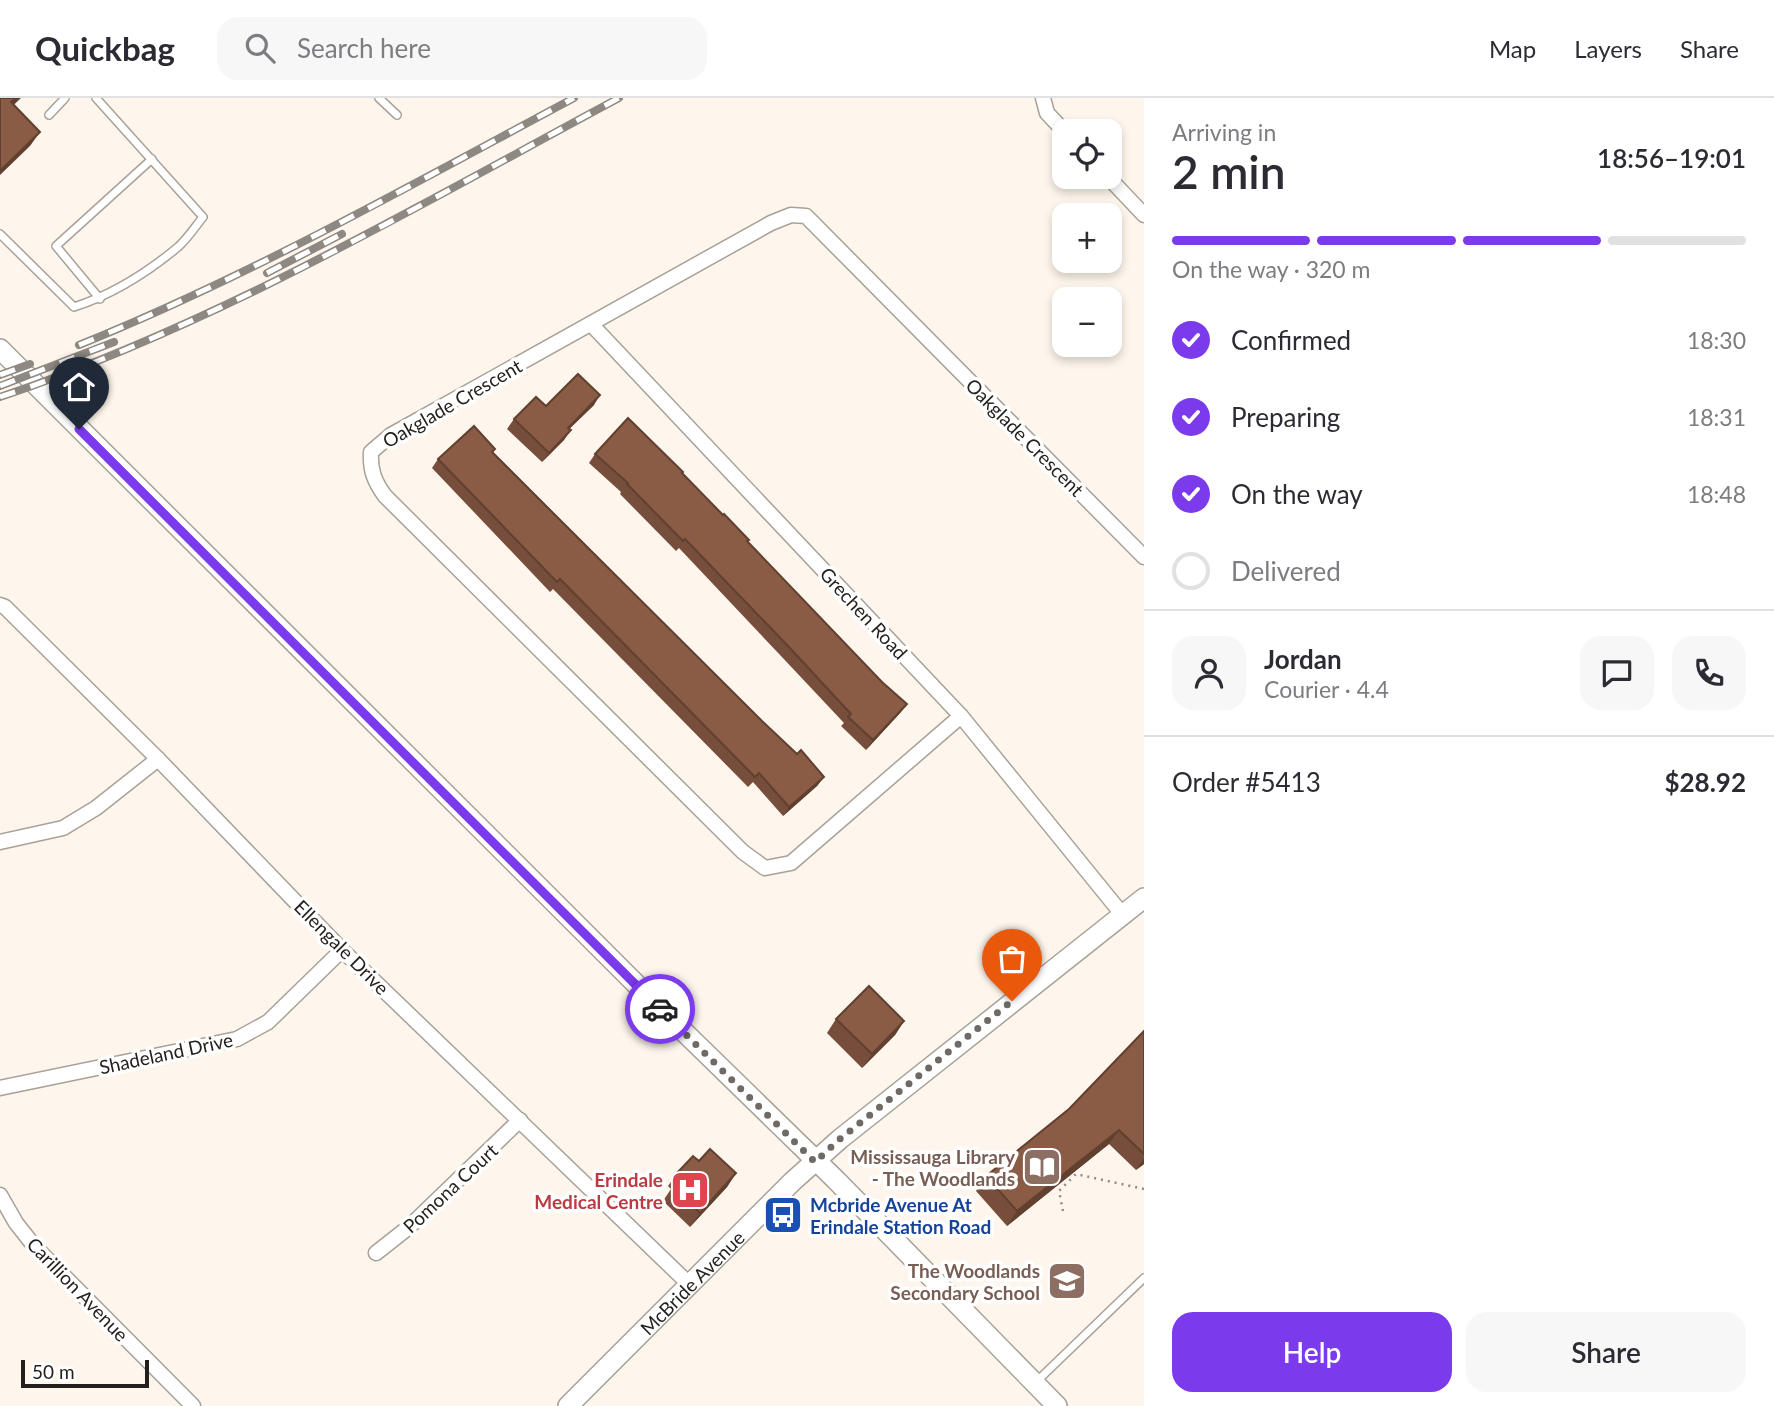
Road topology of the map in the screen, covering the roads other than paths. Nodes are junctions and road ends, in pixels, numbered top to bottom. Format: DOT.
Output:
graph roads {
  1 [pos="65,98"];
  2 [pos="96,98"];
  3 [pos="379,98"];
  4 [pos="1043,98"];
  5 [pos="49,114"];
  6 [pos="397,115"];
  7 [pos="1053,119"];
  8 [pos="152,159"];
  9 [pos="1119,189"];
  10 [pos="1144,215"];
  11 [pos="0,234"];
  12 [pos="100,299"];
  13 [pos="591,324"];
  14 [pos="0,349"];
  15 [pos="1144,557"];
  16 [pos="0,605"];
  17 [pos="961,716"];
  18 [pos="158,759"];
  19 [pos="0,842"];
  20 [pos="1144,898"];
  21 [pos="1122,914"];
  22 [pos="342,950"];
  23 [pos="0,1088"];
  24 [pos="520,1120"];
  25 [pos="815,1162"];
  26 [pos="0,1195"];
  27 [pos="376,1253"];
  28 [pos="1144,1278"];
  29 [pos="690,1285"];
  30 [pos="1034,1383"];
  31 [pos="193,1406"];
  32 [pos="568,1406"];
  33 [pos="1057,1406"];
  1 -- 5 [label="lane"];
  2 -- 8 [label="lane"];
  3 -- 6 [label="lane"];
  4 -- 7 [label="street"];
  8 -- 12 [label="lane"];
  8 -- 12 [label="lane"];
  9 -- 10 [label="street"];
  11 -- 12 [label="lane"];
  13 -- 15 [label="street, Oakglade Crescent"];
  13 -- 17 [label="street, Grechen Road"];
  13 -- 17 [label="street, Oakglade Crescent"];
  14 -- 25 [label="street"];
  16 -- 18 [label="street, Ellengale Drive"];
  17 -- 21 [label="street, Grechen Road"];
  18 -- 19 [label="street"];
  18 -- 22 [label="street, Ellengale Drive"];
  20 -- 21 [label="street, McBride Avenue"];
  21 -- 25 [label="street, McBride Avenue"];
  22 -- 23 [label="street, Shadeland Drive"];
  22 -- 24 [label="street, Ellengale Drive"];
  24 -- 27 [label="street, Pomona Court"];
  24 -- 29 [label="street, Ellengale Drive"];
  25 -- 29 [label="street, McBride Avenue"];
  25 -- 30 [label="street"];
  26 -- 31 [label="street, Carillion Avenue"];
  28 -- 30 [label="lane"];
  29 -- 32 [label="street, McBride Avenue"];
  30 -- 33 [label="street"];
}
